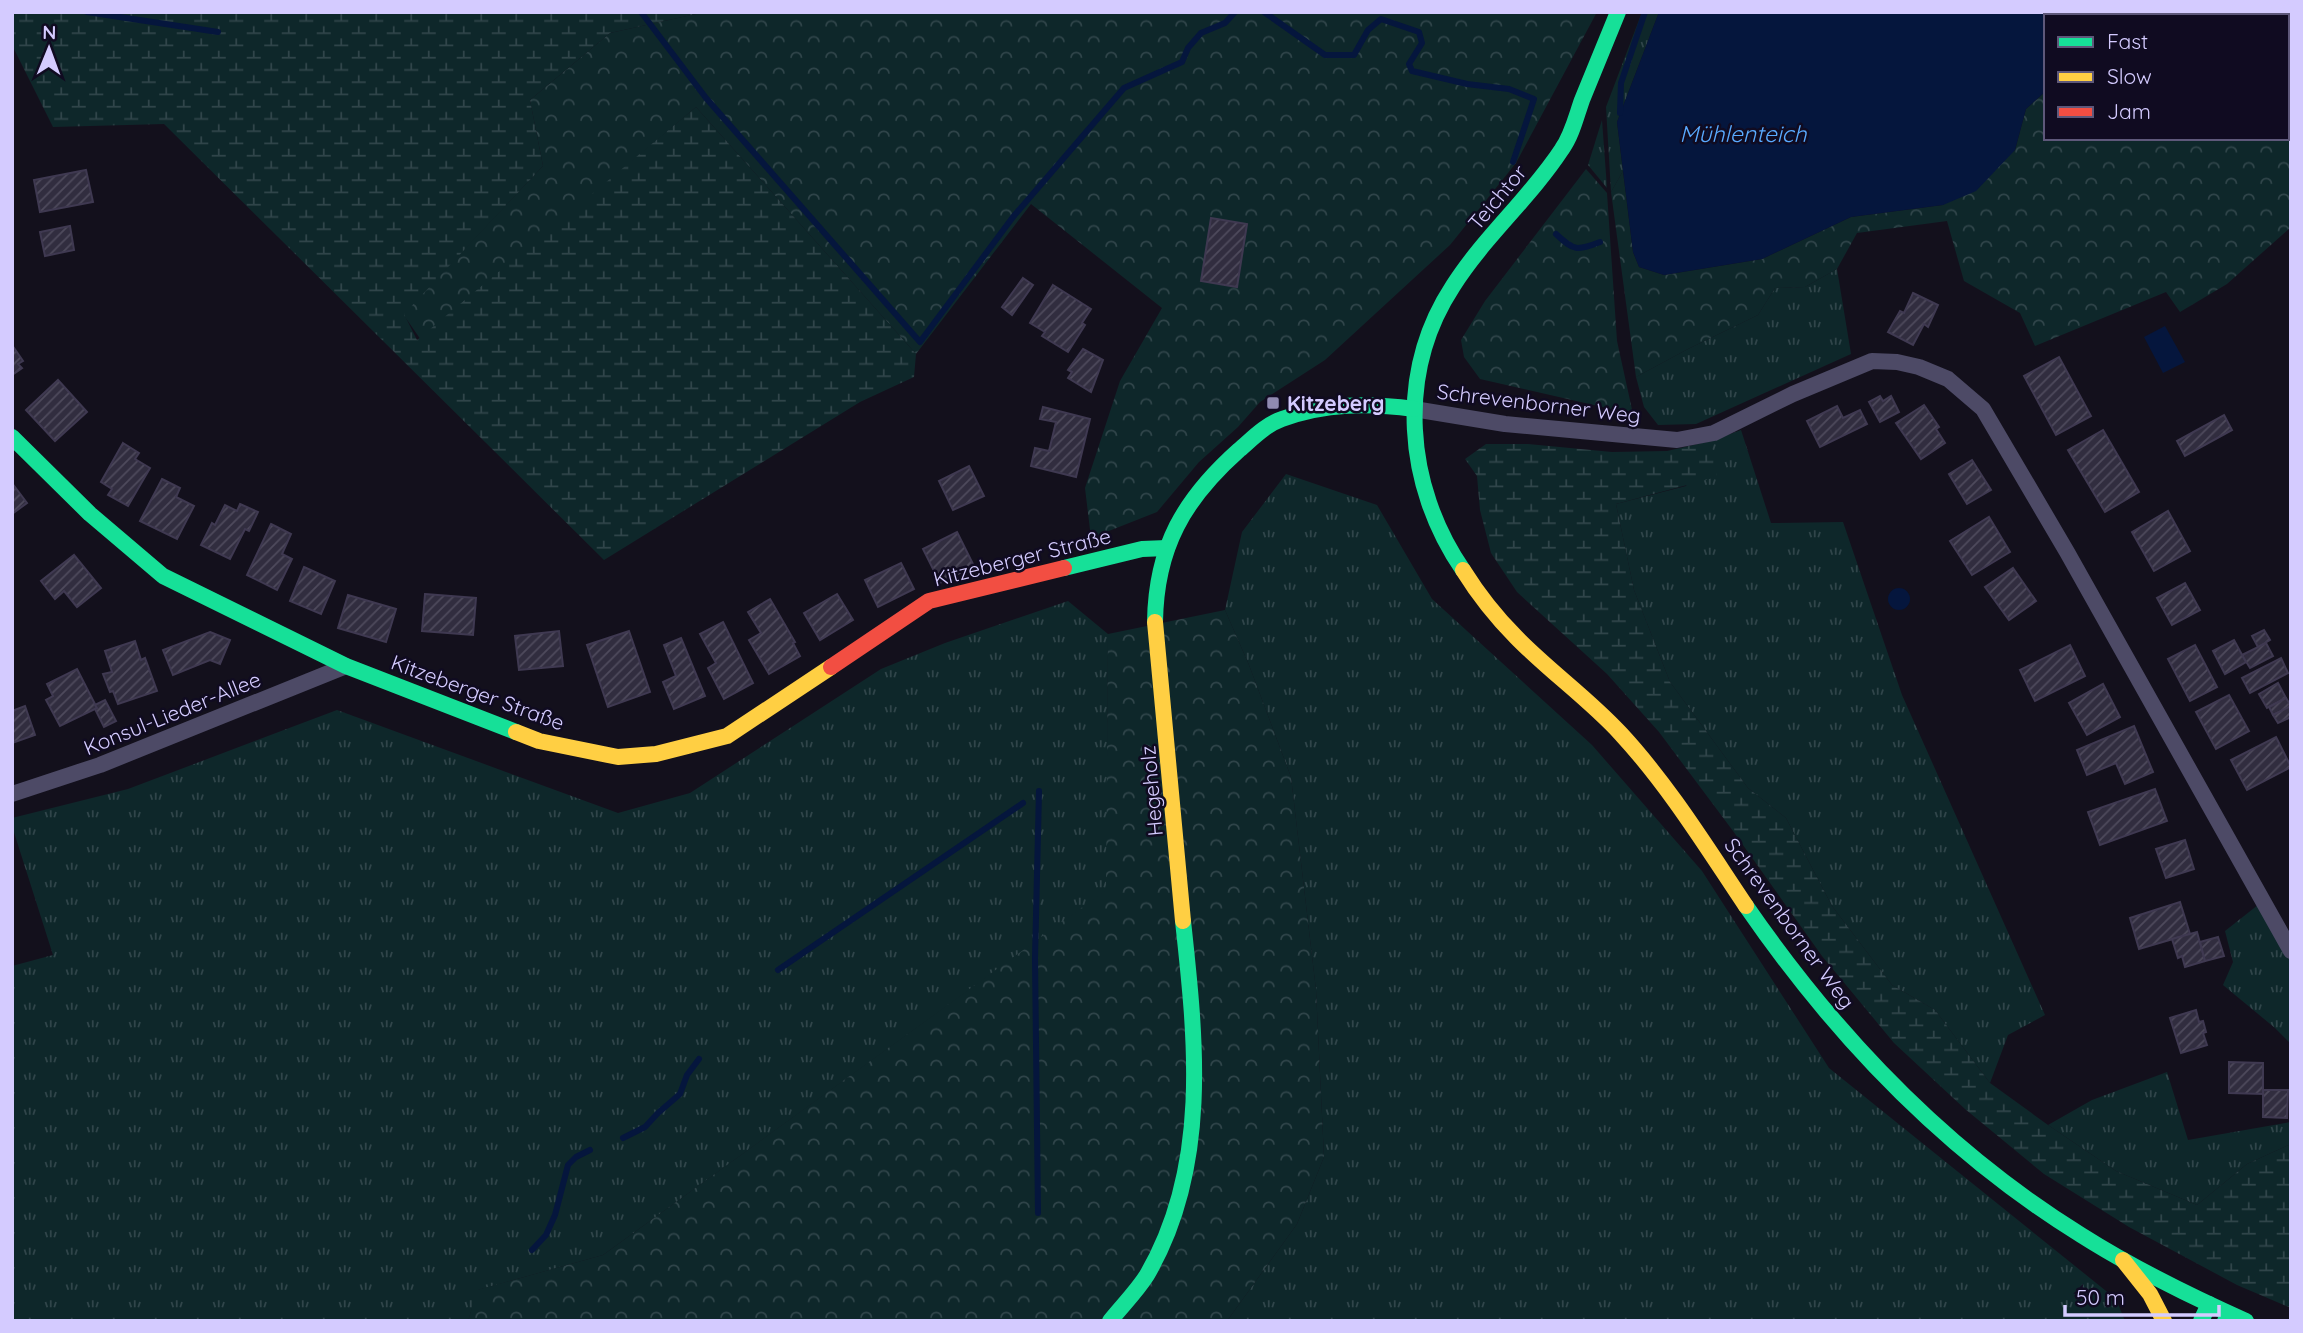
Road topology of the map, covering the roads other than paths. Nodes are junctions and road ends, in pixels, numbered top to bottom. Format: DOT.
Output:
graph roads {
  1 [pos="1618,12"];
  2 [pos="1415,409"];
  3 [pos="12,437"];
  4 [pos="1167,548"];
  5 [pos="346,666"];
  6 [pos="12,794"];
  7 [pos="2291,951"];
  8 [pos="2123,1260"];
  9 [pos="2209,1304"];
  10 [pos="2227,1317"];
  11 [pos="1110,1321"];
  12 [pos="2164,1321"];
  13 [pos="2201,1321"];
  14 [pos="2246,1321"];
  1 -- 2 [label="main road, Teichtor"];
  2 -- 4 [label="main road, Hegeholz"];
  2 -- 7 [label="street, Schrevenborner Weg"];
  2 -- 8 [label="main road, Schrevenborner Weg"];
  3 -- 5 [label="main road, Kitzeberger Straße"];
  4 -- 5 [label="main road, Kitzeberger Straße"];
  4 -- 11 [label="main road, Hegeholz"];
  5 -- 6 [label="street, Konsul-Lieder-Allee"];
  8 -- 9 [label="main road, Schrevenborner Weg"];
  8 -- 12 [label="main road"];
  9 -- 10 [label="main road, Schrevenborner Weg"];
  9 -- 13 [label="main road"];
  10 -- 14 [label="main road, Schrevenborner Weg"];
}
